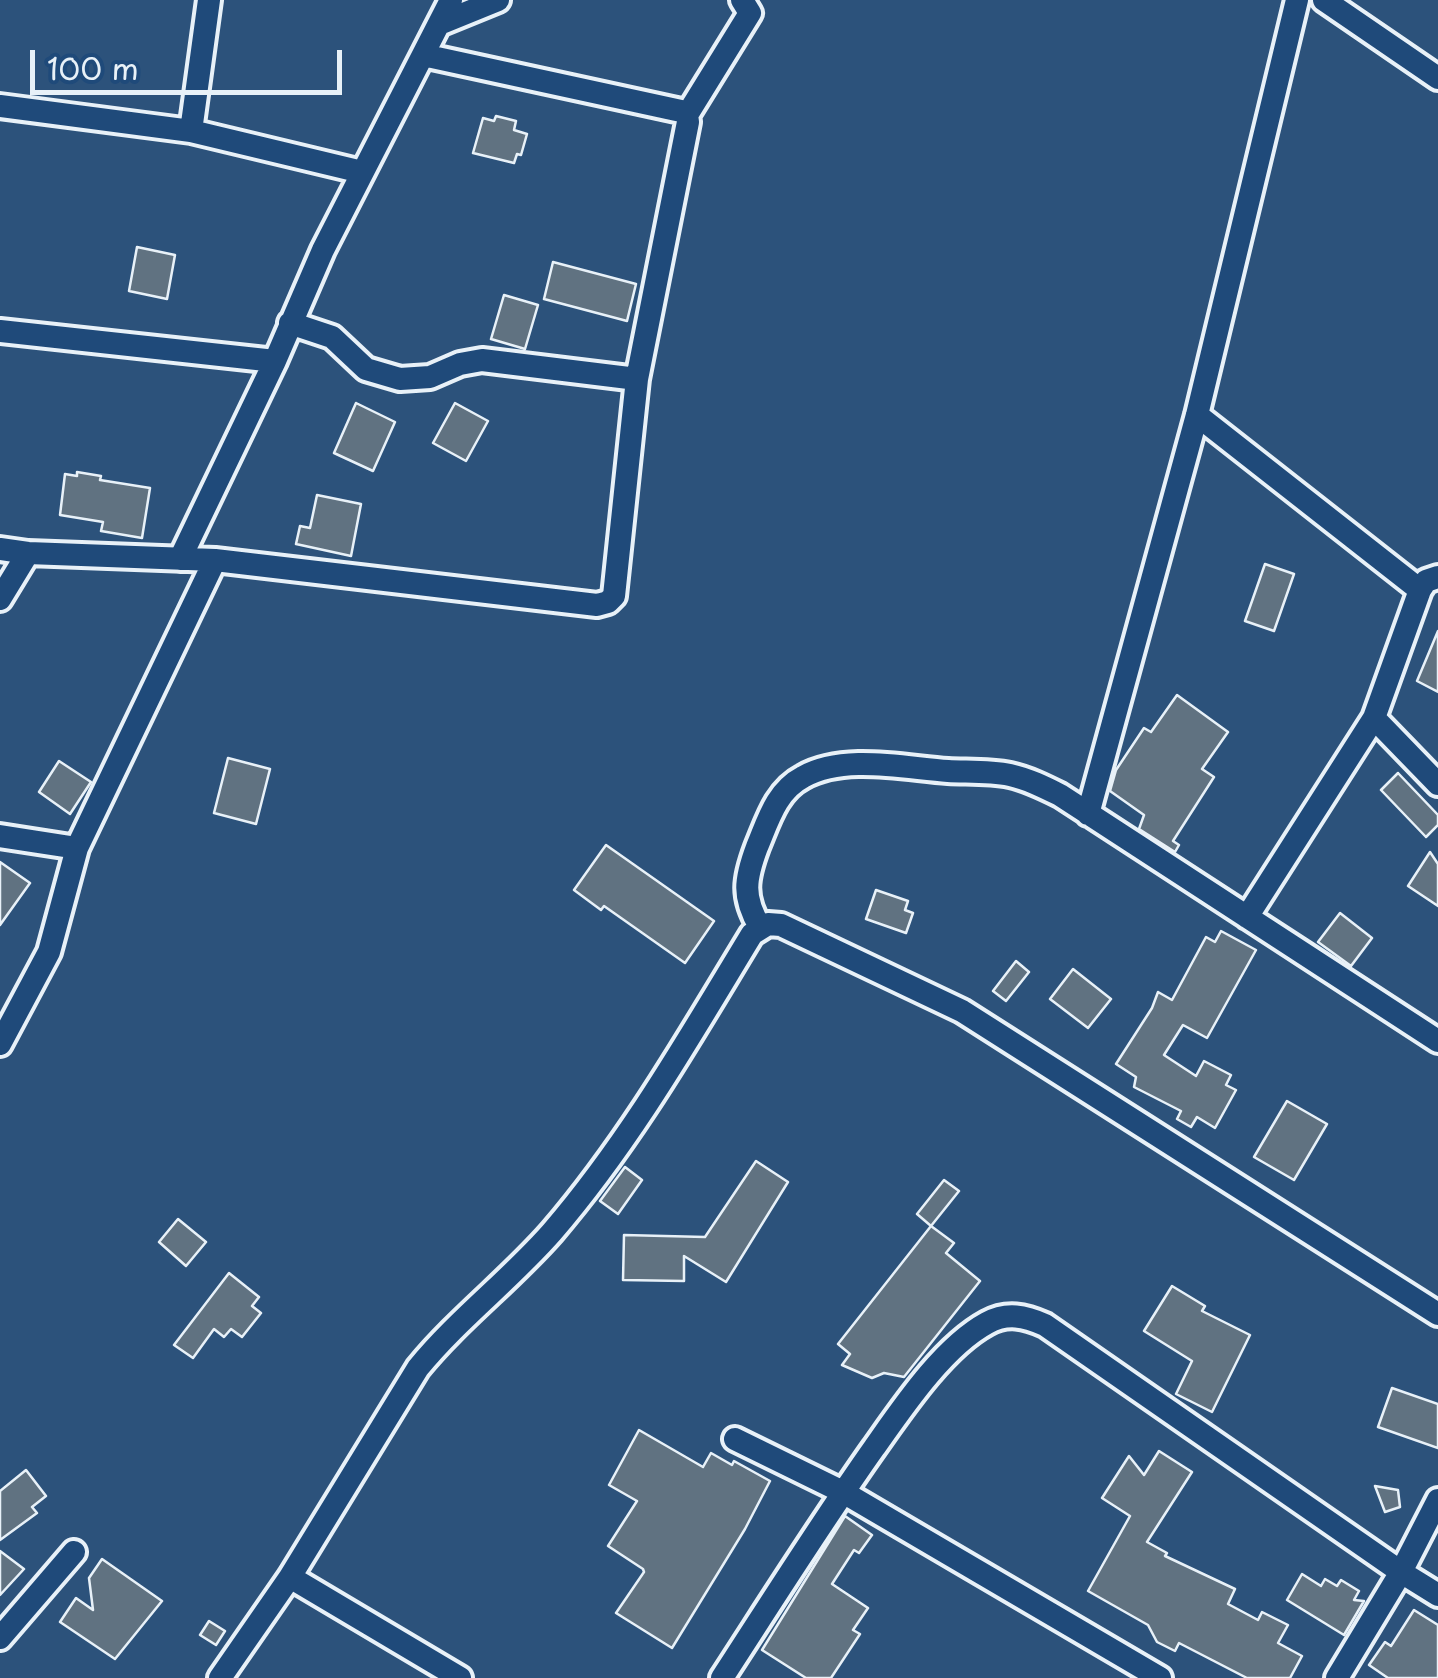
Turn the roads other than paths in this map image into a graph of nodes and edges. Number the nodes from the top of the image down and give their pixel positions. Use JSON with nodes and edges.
{"nodes":[{"id":1,"x":209,"y":0,"type":"edge"},
{"id":2,"x":451,"y":0,"type":"edge"},
{"id":3,"x":498,"y":0,"type":"edge"},
{"id":4,"x":742,"y":0,"type":"edge"},
{"id":5,"x":1297,"y":0,"type":"edge"},
{"id":6,"x":1324,"y":0,"type":"edge"},
{"id":7,"x":439,"y":24,"type":"junction"},
{"id":8,"x":423,"y":54,"type":"junction"},
{"id":9,"x":1438,"y":78,"type":"edge"},
{"id":10,"x":0,"y":106,"type":"edge"},
{"id":11,"x":686,"y":115,"type":"junction"},
{"id":12,"x":191,"y":131,"type":"junction"},
{"id":13,"x":362,"y":172,"type":"junction"},
{"id":14,"x":290,"y":323,"type":"junction"},
{"id":15,"x":0,"y":331,"type":"edge"},
{"id":16,"x":275,"y":361,"type":"junction"},
{"id":17,"x":637,"y":379,"type":"junction"},
{"id":18,"x":1197,"y":414,"type":"junction"},
{"id":19,"x":0,"y":549,"type":"edge"},
{"id":20,"x":28,"y":553,"type":"junction"},
{"id":21,"x":180,"y":559,"type":"junction"},
{"id":22,"x":214,"y":560,"type":"junction"},
{"id":23,"x":1429,"y":584,"type":"edge"},
{"id":24,"x":0,"y":599,"type":"edge"},
{"id":25,"x":1374,"y":718,"type":"junction"},
{"id":26,"x":1438,"y":784,"type":"edge"},
{"id":27,"x":1088,"y":814,"type":"junction"},
{"id":28,"x":0,"y":836,"type":"edge"},
{"id":29,"x":77,"y":848,"type":"junction"},
{"id":30,"x":1247,"y":917,"type":"junction"},
{"id":31,"x":760,"y":926,"type":"junction"},
{"id":32,"x":1438,"y":1042,"type":"edge"},
{"id":33,"x":0,"y":1044,"type":"edge"},
{"id":34,"x":1438,"y":1314,"type":"edge"},
{"id":35,"x":735,"y":1439,"type":"dead end"},
{"id":36,"x":844,"y":1492,"type":"junction"},
{"id":37,"x":1438,"y":1500,"type":"edge"},
{"id":38,"x":74,"y":1552,"type":"dead end"},
{"id":39,"x":1401,"y":1572,"type":"junction"},
{"id":40,"x":290,"y":1576,"type":"junction"},
{"id":41,"x":1438,"y":1594,"type":"edge"},
{"id":42,"x":0,"y":1638,"type":"edge"},
{"id":43,"x":220,"y":1678,"type":"edge"},
{"id":44,"x":460,"y":1678,"type":"edge"},
{"id":45,"x":722,"y":1678,"type":"edge"},
{"id":46,"x":1160,"y":1678,"type":"edge"},
{"id":47,"x":1337,"y":1678,"type":"edge"}],
"edges":[{"from":1,"to":12,"type":"street"},
{"from":2,"to":7,"type":"street"},
{"from":3,"to":7,"type":"street"},
{"from":4,"to":11,"type":"street"},
{"from":5,"to":18,"type":"street"},
{"from":6,"to":9,"type":"street"},
{"from":7,"to":8,"type":"street"},
{"from":8,"to":11,"type":"street"},
{"from":8,"to":13,"type":"street"},
{"from":10,"to":12,"type":"street"},
{"from":11,"to":17,"type":"street"},
{"from":12,"to":13,"type":"street"},
{"from":13,"to":14,"type":"street"},
{"from":14,"to":16,"type":"street"},
{"from":14,"to":17,"type":"street"},
{"from":15,"to":16,"type":"street"},
{"from":16,"to":21,"type":"street"},
{"from":17,"to":22,"type":"street"},
{"from":18,"to":23,"type":"street"},
{"from":18,"to":27,"type":"street"},
{"from":19,"to":20,"type":"street"},
{"from":20,"to":21,"type":"street"},
{"from":20,"to":24,"type":"street"},
{"from":21,"to":22,"type":"street"},
{"from":22,"to":29,"type":"street"},
{"from":23,"to":25,"type":"street"},
{"from":25,"to":26,"type":"street"},
{"from":25,"to":30,"type":"street"},
{"from":27,"to":30,"type":"street"},
{"from":27,"to":31,"type":"street"},
{"from":28,"to":29,"type":"street"},
{"from":29,"to":33,"type":"street"},
{"from":30,"to":32,"type":"street"},
{"from":31,"to":34,"type":"street"},
{"from":31,"to":40,"type":"street"},
{"from":35,"to":36,"type":"street"},
{"from":36,"to":39,"type":"street"},
{"from":36,"to":45,"type":"street"},
{"from":36,"to":46,"type":"street"},
{"from":37,"to":39,"type":"street"},
{"from":38,"to":42,"type":"street"},
{"from":39,"to":41,"type":"street"},
{"from":39,"to":47,"type":"street"},
{"from":40,"to":43,"type":"street"},
{"from":40,"to":44,"type":"street"}]}
